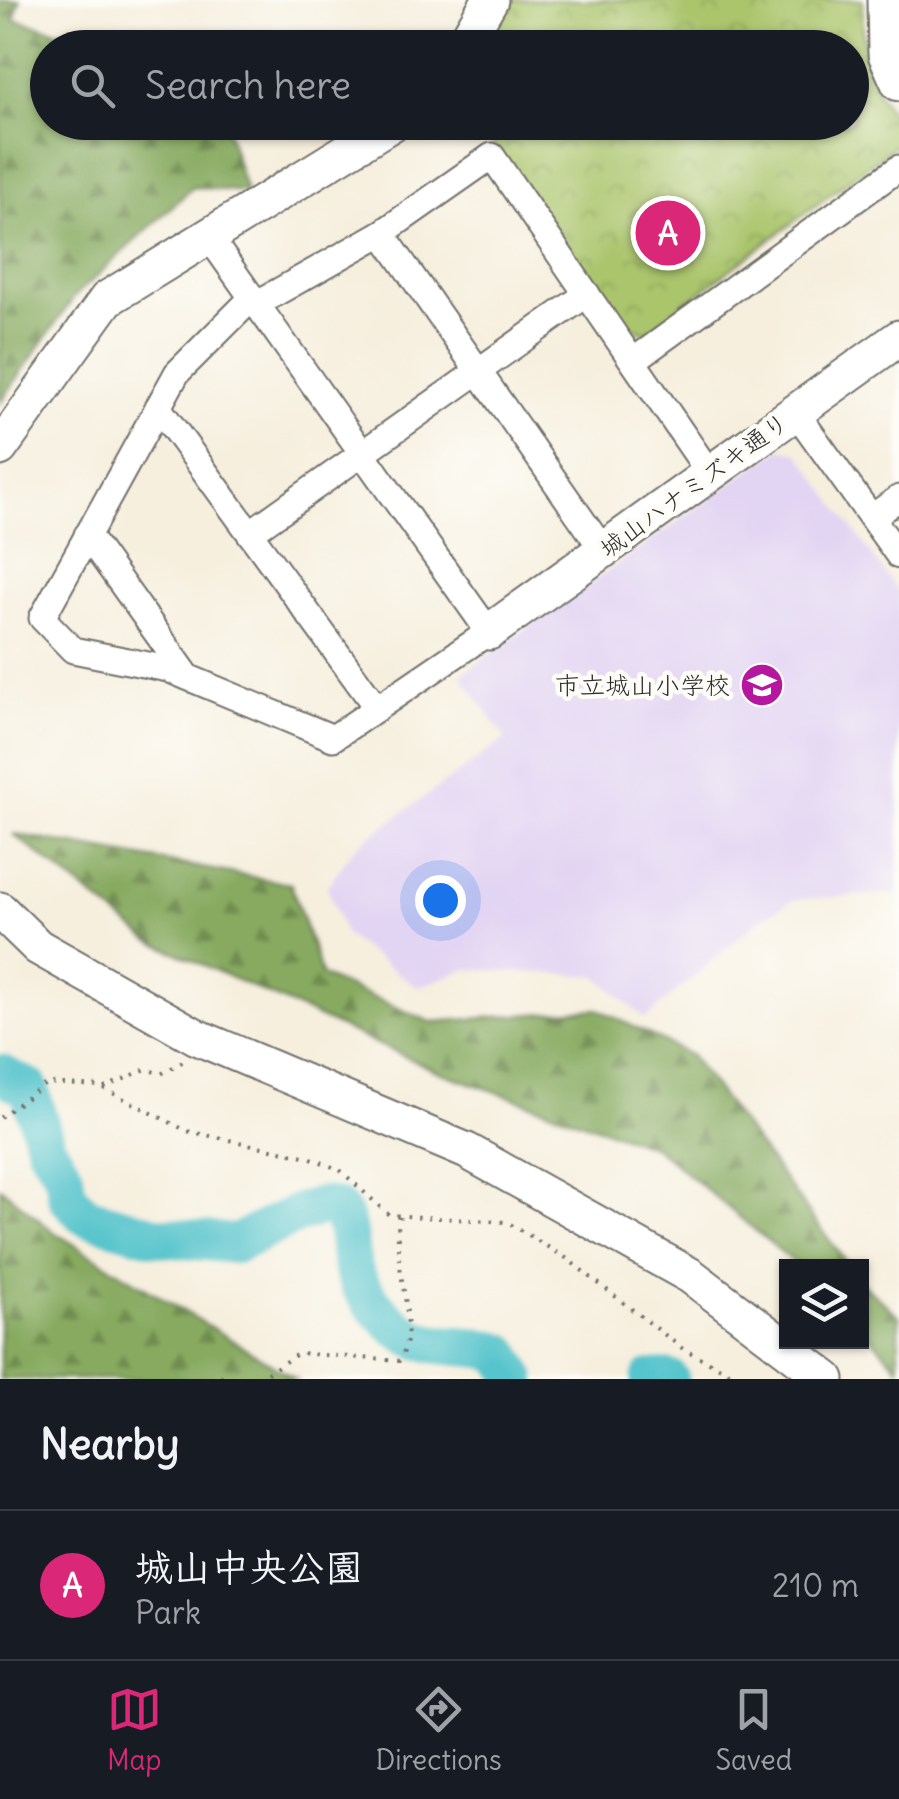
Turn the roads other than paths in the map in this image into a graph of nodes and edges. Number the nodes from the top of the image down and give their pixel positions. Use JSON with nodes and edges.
{"nodes":[{"id":1,"x":490,"y":0,"type":"edge"},
{"id":2,"x":885,"y":0,"type":"edge"},
{"id":3,"x":472,"y":30,"type":"edge"},
{"id":4,"x":899,"y":82,"type":"edge"},
{"id":5,"x":365,"y":140,"type":"edge"},
{"id":6,"x":899,"y":168,"type":"edge"},
{"id":7,"x":382,"y":233,"type":"junction"},
{"id":8,"x":209,"y":237,"type":"junction"},
{"id":9,"x":586,"y":294,"type":"junction"},
{"id":10,"x":255,"y":300,"type":"junction"},
{"id":11,"x":899,"y":338,"type":"edge"},
{"id":12,"x":633,"y":361,"type":"junction"},
{"id":13,"x":478,"y":371,"type":"junction"},
{"id":14,"x":158,"y":407,"type":"junction"},
{"id":15,"x":795,"y":412,"type":"junction"},
{"id":16,"x":0,"y":448,"type":"edge"},
{"id":17,"x":363,"y":453,"type":"junction"},
{"id":18,"x":710,"y":474,"type":"junction"},
{"id":19,"x":899,"y":498,"type":"edge"},
{"id":20,"x":872,"y":517,"type":"junction"},
{"id":21,"x":250,"y":533,"type":"junction"},
{"id":22,"x":86,"y":534,"type":"junction"},
{"id":23,"x":603,"y":550,"type":"junction"},
{"id":24,"x":899,"y":556,"type":"edge"},
{"id":25,"x":489,"y":632,"type":"junction"},
{"id":26,"x":188,"y":678,"type":"junction"},
{"id":27,"x":377,"y":708,"type":"junction"},
{"id":28,"x":0,"y":910,"type":"edge"},
{"id":29,"x":827,"y":1379,"type":"edge"}],
"edges":[{"from":1,"to":3,"type":"street"},
{"from":2,"to":4,"type":"street"},
{"from":5,"to":8,"type":"street"},
{"from":6,"to":12,"type":"street"},
{"from":7,"to":9,"type":"street"},
{"from":7,"to":10,"type":"street"},
{"from":7,"to":13,"type":"street"},
{"from":8,"to":10,"type":"street"},
{"from":8,"to":16,"type":"street"},
{"from":9,"to":12,"type":"street"},
{"from":9,"to":13,"type":"street"},
{"from":10,"to":14,"type":"street"},
{"from":10,"to":17,"type":"street"},
{"from":11,"to":15,"type":"street","name":"城山ハナミズキ通り"},
{"from":12,"to":18,"type":"street"},
{"from":13,"to":17,"type":"street"},
{"from":13,"to":23,"type":"street"},
{"from":14,"to":21,"type":"street"},
{"from":14,"to":22,"type":"street"},
{"from":15,"to":18,"type":"street","name":"城山ハナミズキ通り"},
{"from":15,"to":20,"type":"street"},
{"from":17,"to":21,"type":"street"},
{"from":17,"to":25,"type":"street"},
{"from":18,"to":23,"type":"street","name":"城山ハナミズキ通り"},
{"from":19,"to":20,"type":"street"},
{"from":20,"to":24,"type":"street"},
{"from":21,"to":27,"type":"street"},
{"from":22,"to":26,"type":"street"},
{"from":22,"to":26,"type":"street"},
{"from":23,"to":25,"type":"street","name":"城山ハナミズキ通り"},
{"from":25,"to":27,"type":"street"},
{"from":26,"to":27,"type":"street"},
{"from":28,"to":29,"type":"street"}]}
